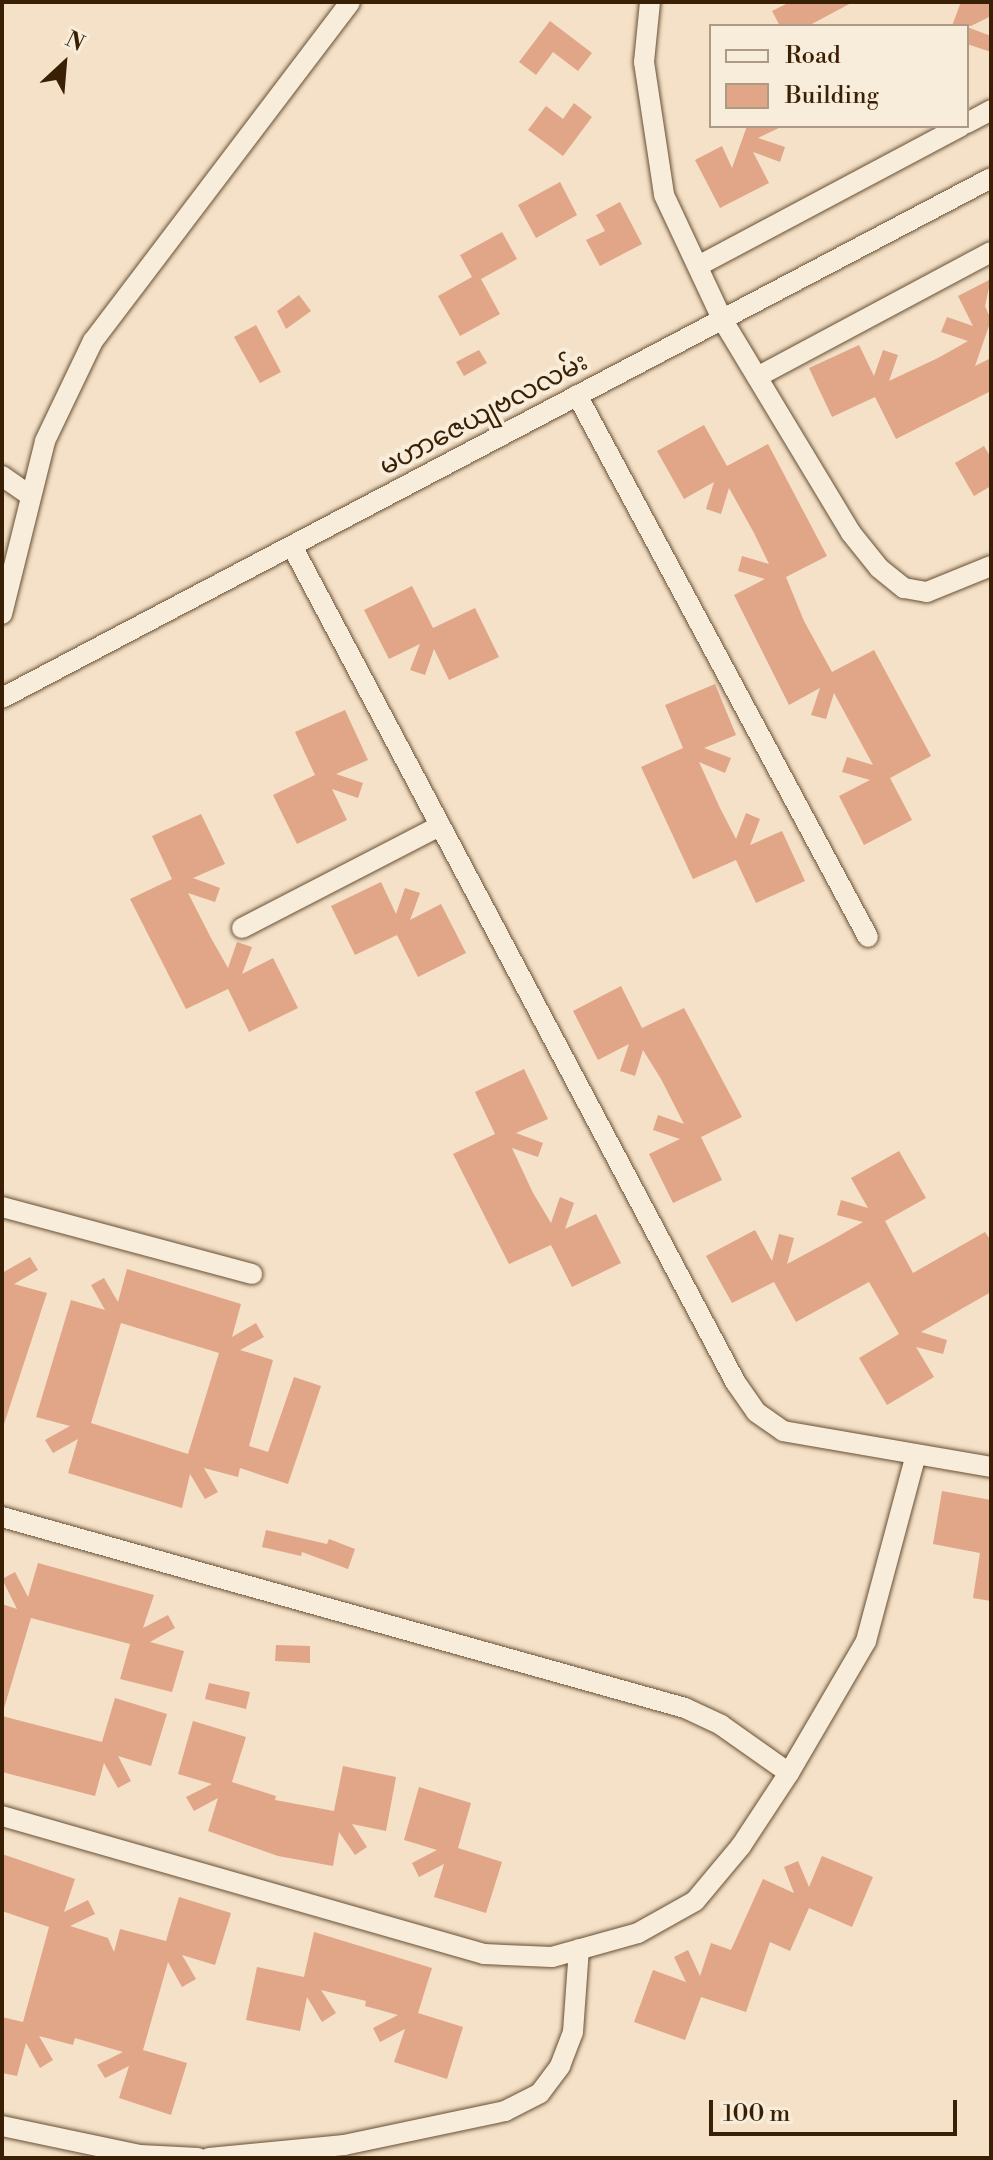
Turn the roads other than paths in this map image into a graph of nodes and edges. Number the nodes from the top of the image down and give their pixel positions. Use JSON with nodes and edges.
{"nodes":[{"id":1,"x":350,"y":2,"type":"edge"},
{"id":2,"x":650,"y":2,"type":"edge"},
{"id":3,"x":991,"y":110,"type":"edge"},
{"id":4,"x":969,"y":122,"type":"edge"},
{"id":5,"x":957,"y":128,"type":"edge"},
{"id":6,"x":991,"y":178,"type":"edge"},
{"id":7,"x":991,"y":252,"type":"edge"},
{"id":8,"x":698,"y":266,"type":"junction"},
{"id":9,"x":722,"y":319,"type":"junction"},
{"id":10,"x":757,"y":377,"type":"junction"},
{"id":11,"x":577,"y":395,"type":"junction"},
{"id":12,"x":2,"y":476,"type":"edge"},
{"id":13,"x":29,"y":495,"type":"junction"},
{"id":14,"x":292,"y":546,"type":"junction"},
{"id":15,"x":991,"y":566,"type":"edge"},
{"id":16,"x":2,"y":614,"type":"edge"},
{"id":17,"x":2,"y":698,"type":"edge"},
{"id":18,"x":440,"y":826,"type":"junction"},
{"id":19,"x":242,"y":928,"type":"dead end"},
{"id":20,"x":868,"y":937,"type":"dead end"},
{"id":21,"x":2,"y":1207,"type":"edge"},
{"id":22,"x":252,"y":1274,"type":"dead end"},
{"id":23,"x":916,"y":1455,"type":"junction"},
{"id":24,"x":991,"y":1467,"type":"edge"},
{"id":25,"x":2,"y":1517,"type":"edge"},
{"id":26,"x":789,"y":1773,"type":"junction"},
{"id":27,"x":2,"y":1816,"type":"edge"},
{"id":28,"x":579,"y":1949,"type":"junction"},
{"id":29,"x":2,"y":2126,"type":"edge"},
{"id":30,"x":198,"y":2158,"type":"edge"},
{"id":31,"x":209,"y":2158,"type":"edge"}],
"edges":[{"from":1,"to":13,"type":"street"},
{"from":2,"to":8,"type":"street"},
{"from":3,"to":4,"type":"street"},
{"from":5,"to":8,"type":"street"},
{"from":6,"to":9,"type":"street","name":"မဟာဇေယျဗလလမ်း"},
{"from":7,"to":10,"type":"street"},
{"from":8,"to":9,"type":"street"},
{"from":9,"to":10,"type":"street"},
{"from":9,"to":11,"type":"street","name":"မဟာဇေယျဗလလမ်း"},
{"from":10,"to":15,"type":"street"},
{"from":11,"to":14,"type":"street","name":"မဟာဇေယျဗလလမ်း"},
{"from":11,"to":20,"type":"street"},
{"from":12,"to":13,"type":"street"},
{"from":13,"to":16,"type":"street"},
{"from":14,"to":17,"type":"street","name":"မဟာဇေယျဗလလမ်း"},
{"from":14,"to":18,"type":"street"},
{"from":18,"to":19,"type":"street"},
{"from":18,"to":23,"type":"street"},
{"from":21,"to":22,"type":"street"},
{"from":23,"to":24,"type":"street"},
{"from":23,"to":26,"type":"street"},
{"from":25,"to":26,"type":"street"},
{"from":26,"to":28,"type":"street"},
{"from":27,"to":28,"type":"street"},
{"from":28,"to":31,"type":"street"},
{"from":29,"to":30,"type":"street"}]}
